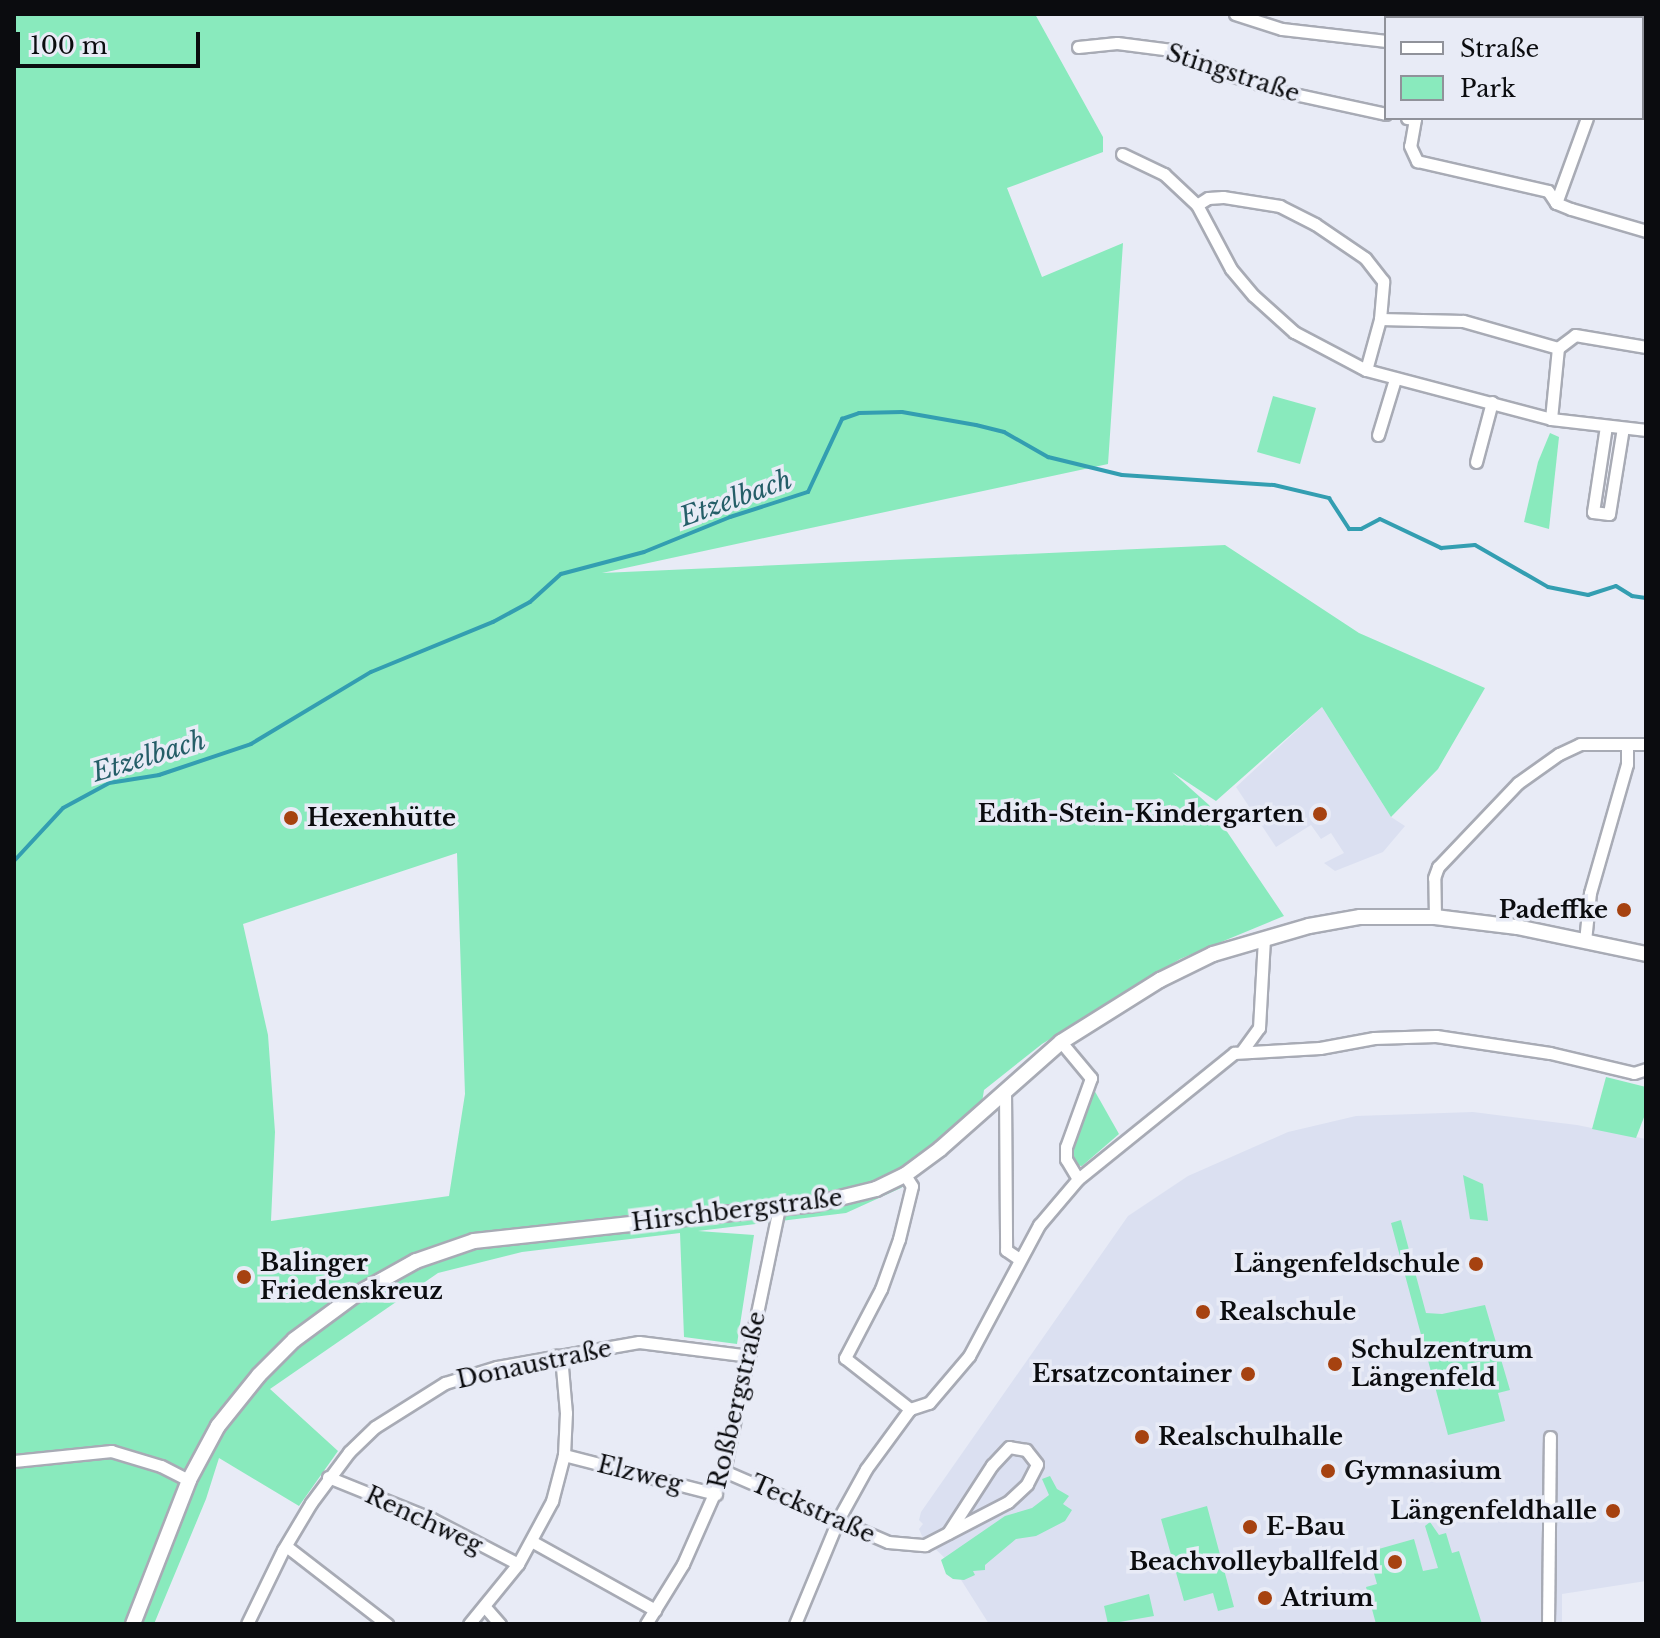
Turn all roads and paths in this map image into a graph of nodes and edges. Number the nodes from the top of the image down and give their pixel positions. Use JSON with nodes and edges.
{"nodes":[{"id":1,"x":1235,"y":14,"type":"edge"},
{"id":2,"x":1384,"y":41,"type":"edge"},
{"id":3,"x":1078,"y":47,"type":"dead end"},
{"id":4,"x":1384,"y":114,"type":"edge"},
{"id":5,"x":1413,"y":120,"type":"edge"},
{"id":6,"x":1586,"y":120,"type":"edge"},
{"id":7,"x":1122,"y":154,"type":"dead end"},
{"id":8,"x":1556,"y":203,"type":"junction"},
{"id":9,"x":1197,"y":205,"type":"junction"},
{"id":10,"x":1646,"y":231,"type":"edge"},
{"id":11,"x":1380,"y":319,"type":"junction"},
{"id":12,"x":1646,"y":347,"type":"edge"},
{"id":13,"x":1558,"y":348,"type":"junction"},
{"id":14,"x":1366,"y":370,"type":"junction"},
{"id":15,"x":1395,"y":379,"type":"junction"},
{"id":16,"x":1492,"y":402,"type":"junction"},
{"id":17,"x":1551,"y":419,"type":"junction"},
{"id":18,"x":1606,"y":426,"type":"junction"},
{"id":19,"x":1623,"y":428,"type":"junction"},
{"id":20,"x":1646,"y":430,"type":"edge"},
{"id":21,"x":1378,"y":435,"type":"dead end"},
{"id":22,"x":1476,"y":462,"type":"dead end"},
{"id":23,"x":1646,"y":744,"type":"edge"},
{"id":24,"x":1627,"y":745,"type":"junction"},
{"id":25,"x":1435,"y":917,"type":"junction"},
{"id":26,"x":1264,"y":938,"type":"junction"},
{"id":27,"x":1585,"y":941,"type":"junction"},
{"id":28,"x":1646,"y":954,"type":"edge"},
{"id":29,"x":1061,"y":1042,"type":"junction"},
{"id":30,"x":1242,"y":1051,"type":"junction"},
{"id":31,"x":1646,"y":1069,"type":"edge"},
{"id":32,"x":1005,"y":1090,"type":"junction"},
{"id":33,"x":905,"y":1175,"type":"junction"},
{"id":34,"x":1078,"y":1179,"type":"junction"},
{"id":35,"x":779,"y":1208,"type":"junction"},
{"id":36,"x":1018,"y":1258,"type":"junction"},
{"id":37,"x":556,"y":1355,"type":"junction"},
{"id":38,"x":750,"y":1356,"type":"junction"},
{"id":39,"x":910,"y":1409,"type":"junction"},
{"id":40,"x":1550,"y":1437,"type":"dead end"},
{"id":41,"x":564,"y":1455,"type":"junction"},
{"id":42,"x":14,"y":1461,"type":"edge"},
{"id":43,"x":724,"y":1471,"type":"junction"},
{"id":44,"x":328,"y":1477,"type":"junction"},
{"id":45,"x":189,"y":1480,"type":"junction"},
{"id":46,"x":716,"y":1494,"type":"junction"},
{"id":47,"x":839,"y":1518,"type":"junction"},
{"id":48,"x":948,"y":1533,"type":"junction"},
{"id":49,"x":533,"y":1542,"type":"junction"},
{"id":50,"x":286,"y":1546,"type":"junction"},
{"id":51,"x":518,"y":1564,"type":"junction"},
{"id":52,"x":485,"y":1607,"type":"junction"},
{"id":53,"x":655,"y":1610,"type":"junction"},
{"id":54,"x":133,"y":1624,"type":"edge"},
{"id":55,"x":247,"y":1624,"type":"edge"},
{"id":56,"x":387,"y":1624,"type":"edge"},
{"id":57,"x":469,"y":1624,"type":"edge"},
{"id":58,"x":500,"y":1624,"type":"edge"},
{"id":59,"x":646,"y":1624,"type":"edge"},
{"id":60,"x":795,"y":1624,"type":"edge"},
{"id":61,"x":1548,"y":1624,"type":"edge"}],
"edges":[{"from":1,"to":2,"type":"street"},
{"from":3,"to":4,"type":"street","name":"Stingstraße"},
{"from":5,"to":8,"type":"street"},
{"from":6,"to":8,"type":"street"},
{"from":7,"to":9,"type":"street"},
{"from":8,"to":10,"type":"street"},
{"from":9,"to":11,"type":"street"},
{"from":9,"to":14,"type":"street"},
{"from":11,"to":13,"type":"street"},
{"from":11,"to":14,"type":"street"},
{"from":12,"to":13,"type":"street"},
{"from":13,"to":17,"type":"street"},
{"from":14,"to":15,"type":"street"},
{"from":15,"to":16,"type":"street"},
{"from":15,"to":21,"type":"street"},
{"from":16,"to":17,"type":"street"},
{"from":16,"to":22,"type":"street"},
{"from":17,"to":18,"type":"street"},
{"from":18,"to":19,"type":"street"},
{"from":18,"to":19,"type":"street"},
{"from":19,"to":20,"type":"street"},
{"from":23,"to":24,"type":"street"},
{"from":24,"to":25,"type":"street"},
{"from":24,"to":27,"type":"street"},
{"from":25,"to":26,"type":"street","name":"Hirschbergstraße"},
{"from":25,"to":27,"type":"street","name":"Hirschbergstraße"},
{"from":26,"to":29,"type":"street","name":"Hirschbergstraße"},
{"from":26,"to":30,"type":"street"},
{"from":27,"to":28,"type":"street","name":"Hirschbergstraße"},
{"from":29,"to":32,"type":"street","name":"Hirschbergstraße"},
{"from":29,"to":34,"type":"street"},
{"from":30,"to":31,"type":"street"},
{"from":30,"to":34,"type":"street"},
{"from":32,"to":33,"type":"street","name":"Hirschbergstraße"},
{"from":32,"to":36,"type":"street"},
{"from":33,"to":35,"type":"street","name":"Hirschbergstraße"},
{"from":33,"to":39,"type":"street"},
{"from":34,"to":36,"type":"street"},
{"from":35,"to":38,"type":"street","name":"Roßbergstraße"},
{"from":35,"to":45,"type":"street","name":"Hirschbergstraße"},
{"from":36,"to":39,"type":"street"},
{"from":37,"to":38,"type":"street","name":"Donaustraße"},
{"from":37,"to":41,"type":"street"},
{"from":37,"to":44,"type":"street","name":"Donaustraße"},
{"from":38,"to":43,"type":"street","name":"Roßbergstraße"},
{"from":39,"to":47,"type":"street"},
{"from":40,"to":61,"type":"street"},
{"from":41,"to":46,"type":"street","name":"Elzweg"},
{"from":41,"to":49,"type":"street"},
{"from":42,"to":45,"type":"street"},
{"from":43,"to":46,"type":"street","name":"Roßbergstraße"},
{"from":43,"to":47,"type":"street","name":"Teckstraße"},
{"from":44,"to":50,"type":"street","name":"Donaustraße"},
{"from":44,"to":51,"type":"street","name":"Renchweg"},
{"from":45,"to":54,"type":"street","name":"Hirschbergstraße"},
{"from":46,"to":53,"type":"street","name":"Roßbergstraße"},
{"from":47,"to":48,"type":"street","name":"Teckstraße"},
{"from":47,"to":60,"type":"street"},
{"from":48,"to":48,"type":"street","name":"Teckstraße"},
{"from":49,"to":51,"type":"street"},
{"from":49,"to":53,"type":"street"},
{"from":50,"to":55,"type":"street","name":"Donaustraße"},
{"from":50,"to":56,"type":"street"},
{"from":51,"to":52,"type":"street"},
{"from":52,"to":57,"type":"street"},
{"from":52,"to":58,"type":"street"},
{"from":53,"to":59,"type":"street","name":"Roßbergstraße"}]}
